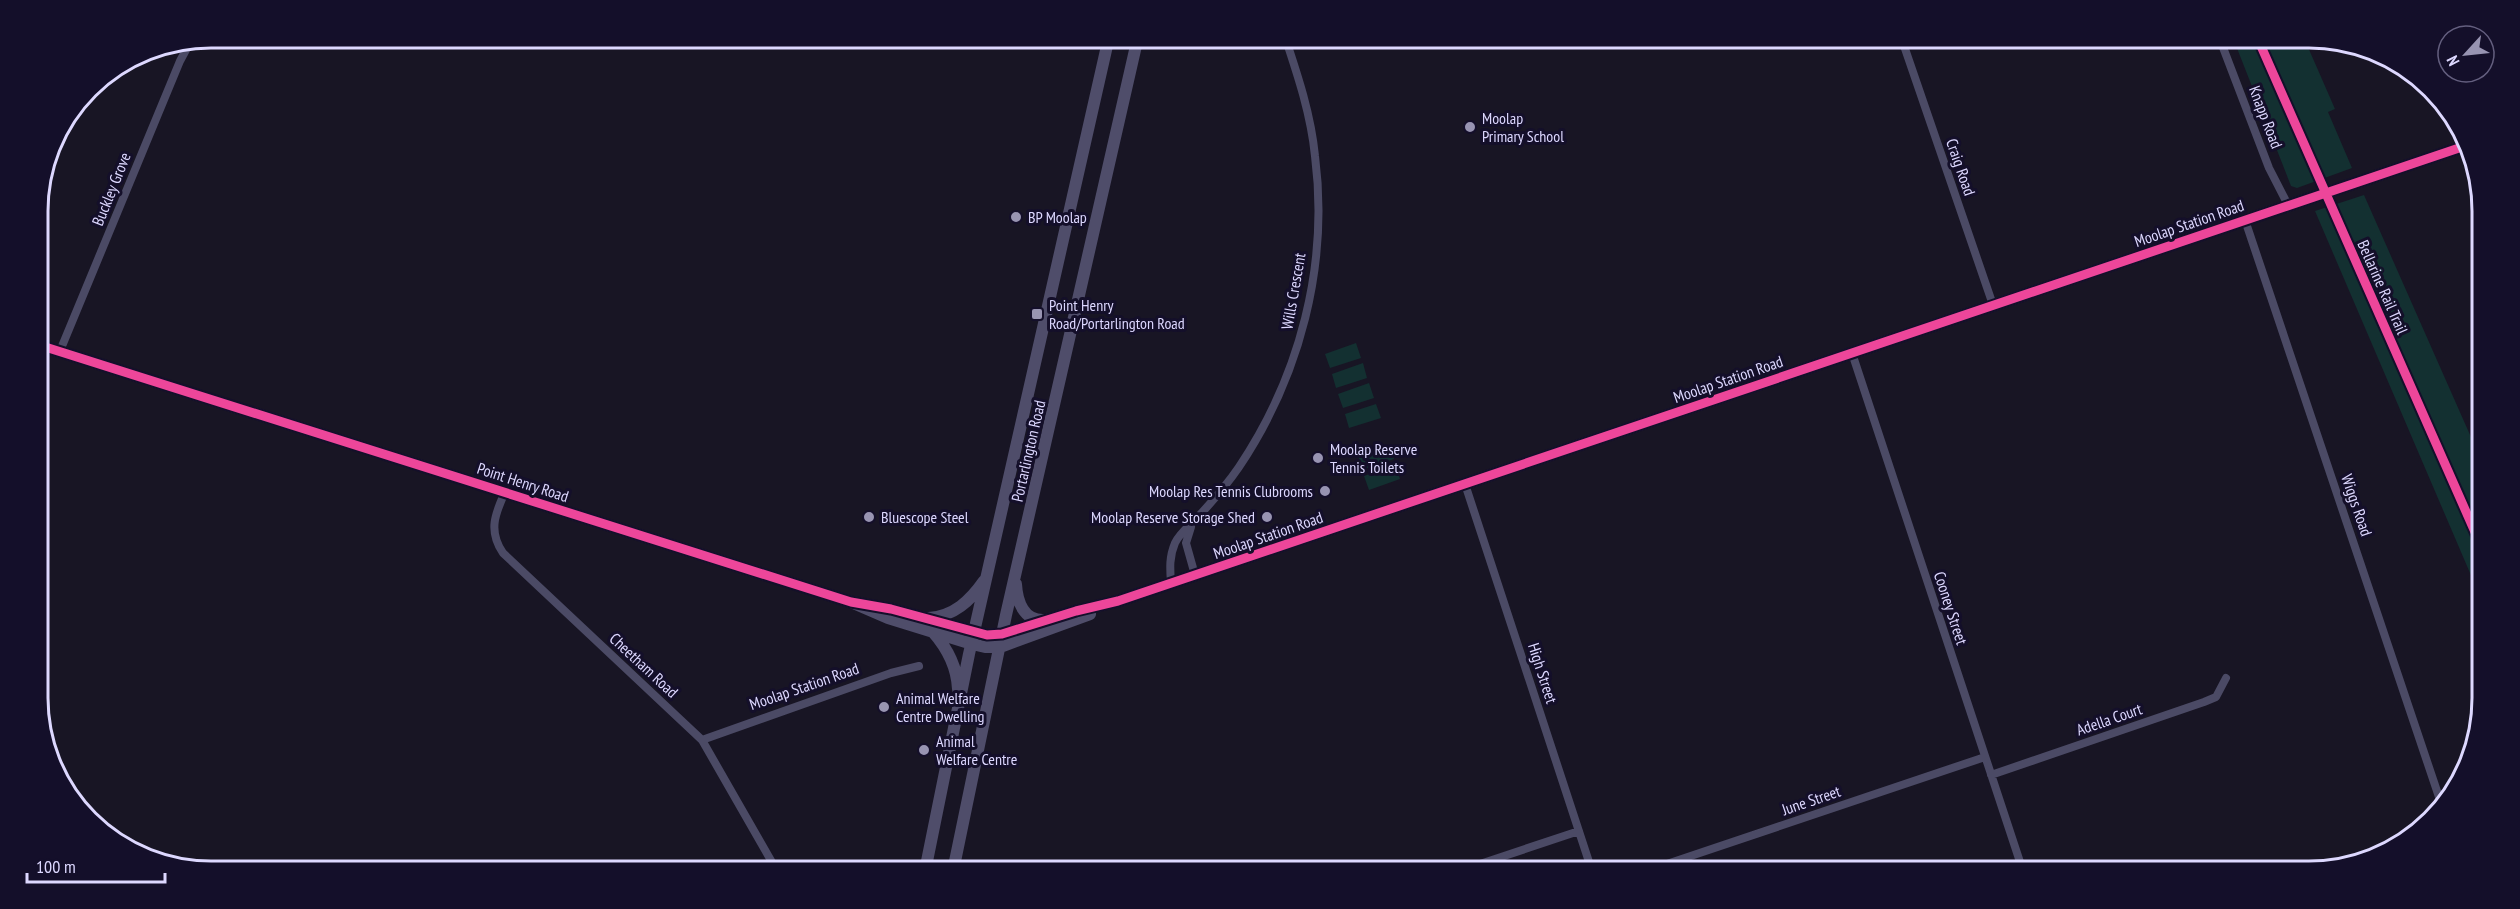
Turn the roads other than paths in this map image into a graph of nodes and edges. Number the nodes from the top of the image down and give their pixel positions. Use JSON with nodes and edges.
{"nodes":[{"id":1,"x":1107,"y":48,"type":"edge"},
{"id":2,"x":1136,"y":48,"type":"edge"},
{"id":3,"x":1288,"y":48,"type":"edge"},
{"id":4,"x":1904,"y":48,"type":"edge"},
{"id":5,"x":2223,"y":48,"type":"edge"},
{"id":6,"x":186,"y":50,"type":"edge"},
{"id":7,"x":2459,"y":148,"type":"edge"},
{"id":8,"x":2288,"y":206,"type":"junction"},
{"id":9,"x":2245,"y":220,"type":"junction"},
{"id":10,"x":1993,"y":305,"type":"junction"},
{"id":11,"x":48,"y":348,"type":"edge"},
{"id":12,"x":60,"y":351,"type":"junction"},
{"id":13,"x":1852,"y":353,"type":"junction"},
{"id":14,"x":1465,"y":484,"type":"junction"},
{"id":15,"x":505,"y":492,"type":"junction"},
{"id":16,"x":1192,"y":523,"type":"junction"},
{"id":17,"x":1195,"y":576,"type":"junction"},
{"id":18,"x":987,"y":577,"type":"junction"},
{"id":19,"x":1015,"y":580,"type":"junction"},
{"id":20,"x":1171,"y":583,"type":"junction"},
{"id":21,"x":1118,"y":601,"type":"junction"},
{"id":22,"x":851,"y":602,"type":"junction"},
{"id":23,"x":924,"y":618,"type":"junction"},
{"id":24,"x":1048,"y":620,"type":"junction"},
{"id":25,"x":933,"y":632,"type":"junction"},
{"id":26,"x":1002,"y":634,"type":"junction"},
{"id":27,"x":973,"y":638,"type":"junction"},
{"id":28,"x":1000,"y":647,"type":"junction"},
{"id":29,"x":919,"y":666,"type":"dead end"},
{"id":30,"x":2226,"y":678,"type":"dead end"},
{"id":31,"x":958,"y":705,"type":"junction"},
{"id":32,"x":702,"y":740,"type":"junction"},
{"id":33,"x":1985,"y":757,"type":"junction"},
{"id":34,"x":1991,"y":775,"type":"junction"},
{"id":35,"x":2439,"y":796,"type":"edge"},
{"id":36,"x":1579,"y":831,"type":"junction"},
{"id":37,"x":771,"y":861,"type":"edge"},
{"id":38,"x":927,"y":861,"type":"edge"},
{"id":39,"x":955,"y":861,"type":"edge"},
{"id":40,"x":1489,"y":861,"type":"edge"},
{"id":41,"x":1589,"y":861,"type":"edge"},
{"id":42,"x":1676,"y":861,"type":"edge"},
{"id":43,"x":2020,"y":861,"type":"edge"}],
"edges":[{"from":1,"to":18,"type":"street","name":"Portarlington Road"},
{"from":2,"to":19,"type":"street","name":"Portarlington Road"},
{"from":3,"to":16,"type":"street","name":"Wills Crescent"},
{"from":4,"to":10,"type":"street","name":"Craig Road"},
{"from":5,"to":8,"type":"street","name":"Knapp Road"},
{"from":6,"to":12,"type":"street","name":"Buckley Grove"},
{"from":7,"to":8,"type":"street","name":"Moolap Station Road"},
{"from":8,"to":9,"type":"street","name":"Moolap Station Road"},
{"from":9,"to":10,"type":"street","name":"Moolap Station Road"},
{"from":9,"to":35,"type":"street","name":"Wiggs Road"},
{"from":10,"to":13,"type":"street","name":"Moolap Station Road"},
{"from":11,"to":12,"type":"street","name":"Point Henry Road"},
{"from":12,"to":15,"type":"street","name":"Point Henry Road"},
{"from":13,"to":14,"type":"street","name":"Moolap Station Road"},
{"from":13,"to":33,"type":"street","name":"Cooney Street"},
{"from":14,"to":17,"type":"street","name":"Moolap Station Road"},
{"from":14,"to":36,"type":"street","name":"High Street"},
{"from":15,"to":22,"type":"street","name":"Point Henry Road"},
{"from":15,"to":32,"type":"street","name":"Cheetham Road"},
{"from":16,"to":17,"type":"street"},
{"from":16,"to":20,"type":"street","name":"Wills Crescent"},
{"from":17,"to":20,"type":"street","name":"Moolap Station Road"},
{"from":18,"to":23,"type":"street"},
{"from":18,"to":27,"type":"street","name":"Portarlington Road"},
{"from":19,"to":24,"type":"street"},
{"from":19,"to":26,"type":"street","name":"Portarlington Road"},
{"from":20,"to":21,"type":"street","name":"Moolap Station Road"},
{"from":21,"to":24,"type":"street","name":"Moolap Station Road"},
{"from":21,"to":28,"type":"street","name":"Moolap Station Road"},
{"from":22,"to":23,"type":"street","name":"Point Henry Road"},
{"from":22,"to":25,"type":"street","name":"Point Henry Road"},
{"from":23,"to":27,"type":"street","name":"Point Henry Road"},
{"from":24,"to":26,"type":"street","name":"Moolap Station Road"},
{"from":25,"to":27,"type":"street","name":"Point Henry Road"},
{"from":25,"to":31,"type":"street"},
{"from":26,"to":27,"type":"street","name":"Point Henry Road"},
{"from":26,"to":28,"type":"street","name":"Portarlington Road"},
{"from":27,"to":28,"type":"street","name":"Point Henry Road"},
{"from":27,"to":31,"type":"street","name":"Portarlington Road"},
{"from":28,"to":39,"type":"street","name":"Portarlington Road"},
{"from":29,"to":32,"type":"street","name":"Moolap Station Road"},
{"from":30,"to":34,"type":"street","name":"Adella Court"},
{"from":31,"to":38,"type":"street","name":"Portarlington Road"},
{"from":32,"to":37,"type":"street","name":"Cheetham Road"},
{"from":33,"to":34,"type":"street","name":"Cooney Street"},
{"from":33,"to":42,"type":"street","name":"June Street"},
{"from":34,"to":43,"type":"street","name":"Cooney Street"},
{"from":36,"to":40,"type":"street"},
{"from":36,"to":41,"type":"street","name":"High Street"}]}
